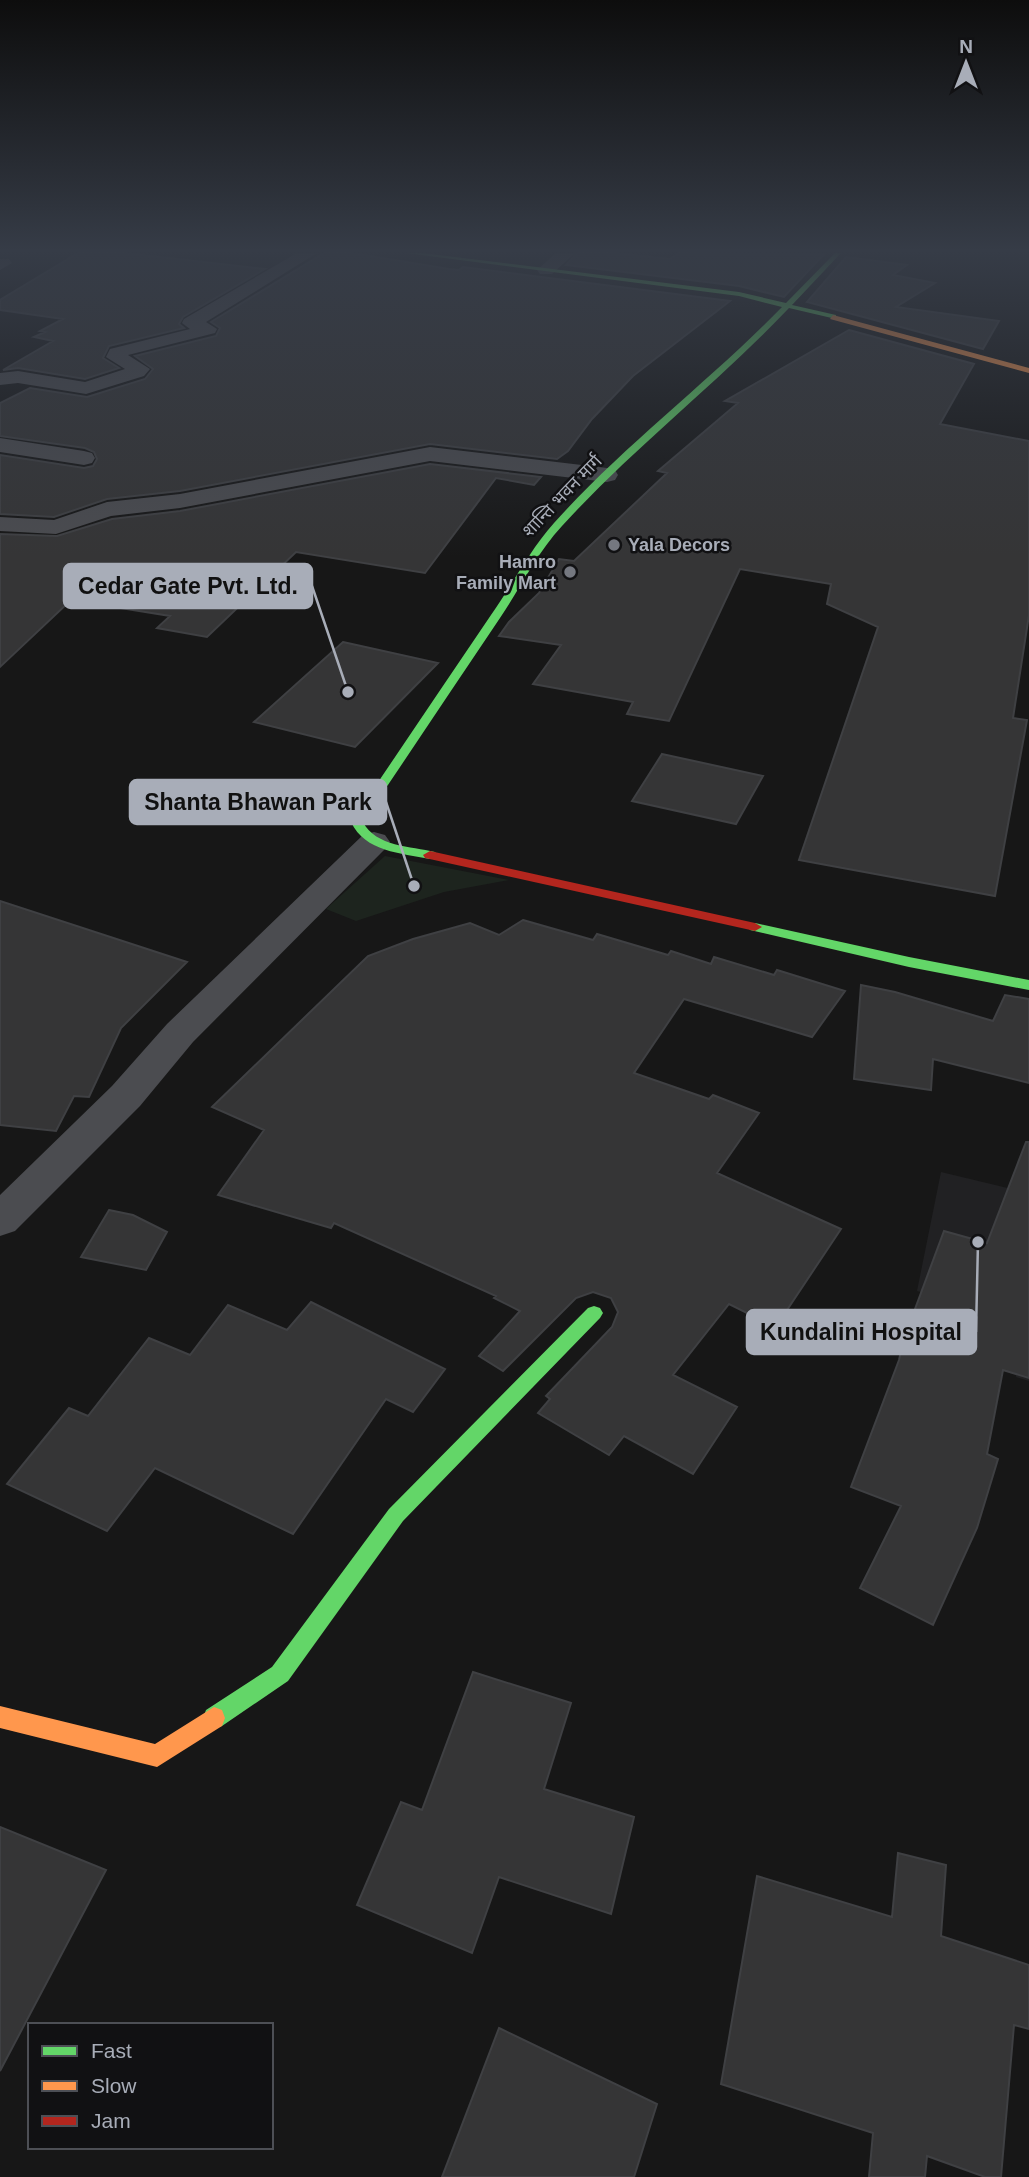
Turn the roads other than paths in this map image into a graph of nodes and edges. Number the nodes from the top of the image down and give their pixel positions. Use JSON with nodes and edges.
{"nodes":[{"id":1,"x":117,"y":355,"type":"edge"},
{"id":2,"x":737,"y":355,"type":"edge"},
{"id":3,"x":973,"y":355,"type":"edge"},
{"id":4,"x":1029,"y":371,"type":"edge"},
{"id":5,"x":0,"y":379,"type":"edge"},
{"id":6,"x":0,"y":445,"type":"edge"},
{"id":7,"x":84,"y":458,"type":"dead end"},
{"id":8,"x":607,"y":475,"type":"junction"},
{"id":9,"x":0,"y":524,"type":"edge"},
{"id":10,"x":374,"y":842,"type":"junction"},
{"id":11,"x":1029,"y":985,"type":"edge"},
{"id":12,"x":0,"y":1220,"type":"edge"},
{"id":13,"x":594,"y":1313,"type":"dead end"},
{"id":14,"x":0,"y":1717,"type":"edge"}],
"edges":[{"from":1,"to":5,"type":"street"},
{"from":2,"to":8,"type":"main road","name":"शान्ति भवन मार्ग"},
{"from":3,"to":4,"type":"main road"},
{"from":6,"to":7,"type":"street"},
{"from":8,"to":9,"type":"street"},
{"from":8,"to":10,"type":"main road","name":"शान्ति भवन मार्ग"},
{"from":10,"to":11,"type":"main road"},
{"from":10,"to":12,"type":"street"},
{"from":13,"to":14,"type":"main road"}]}
